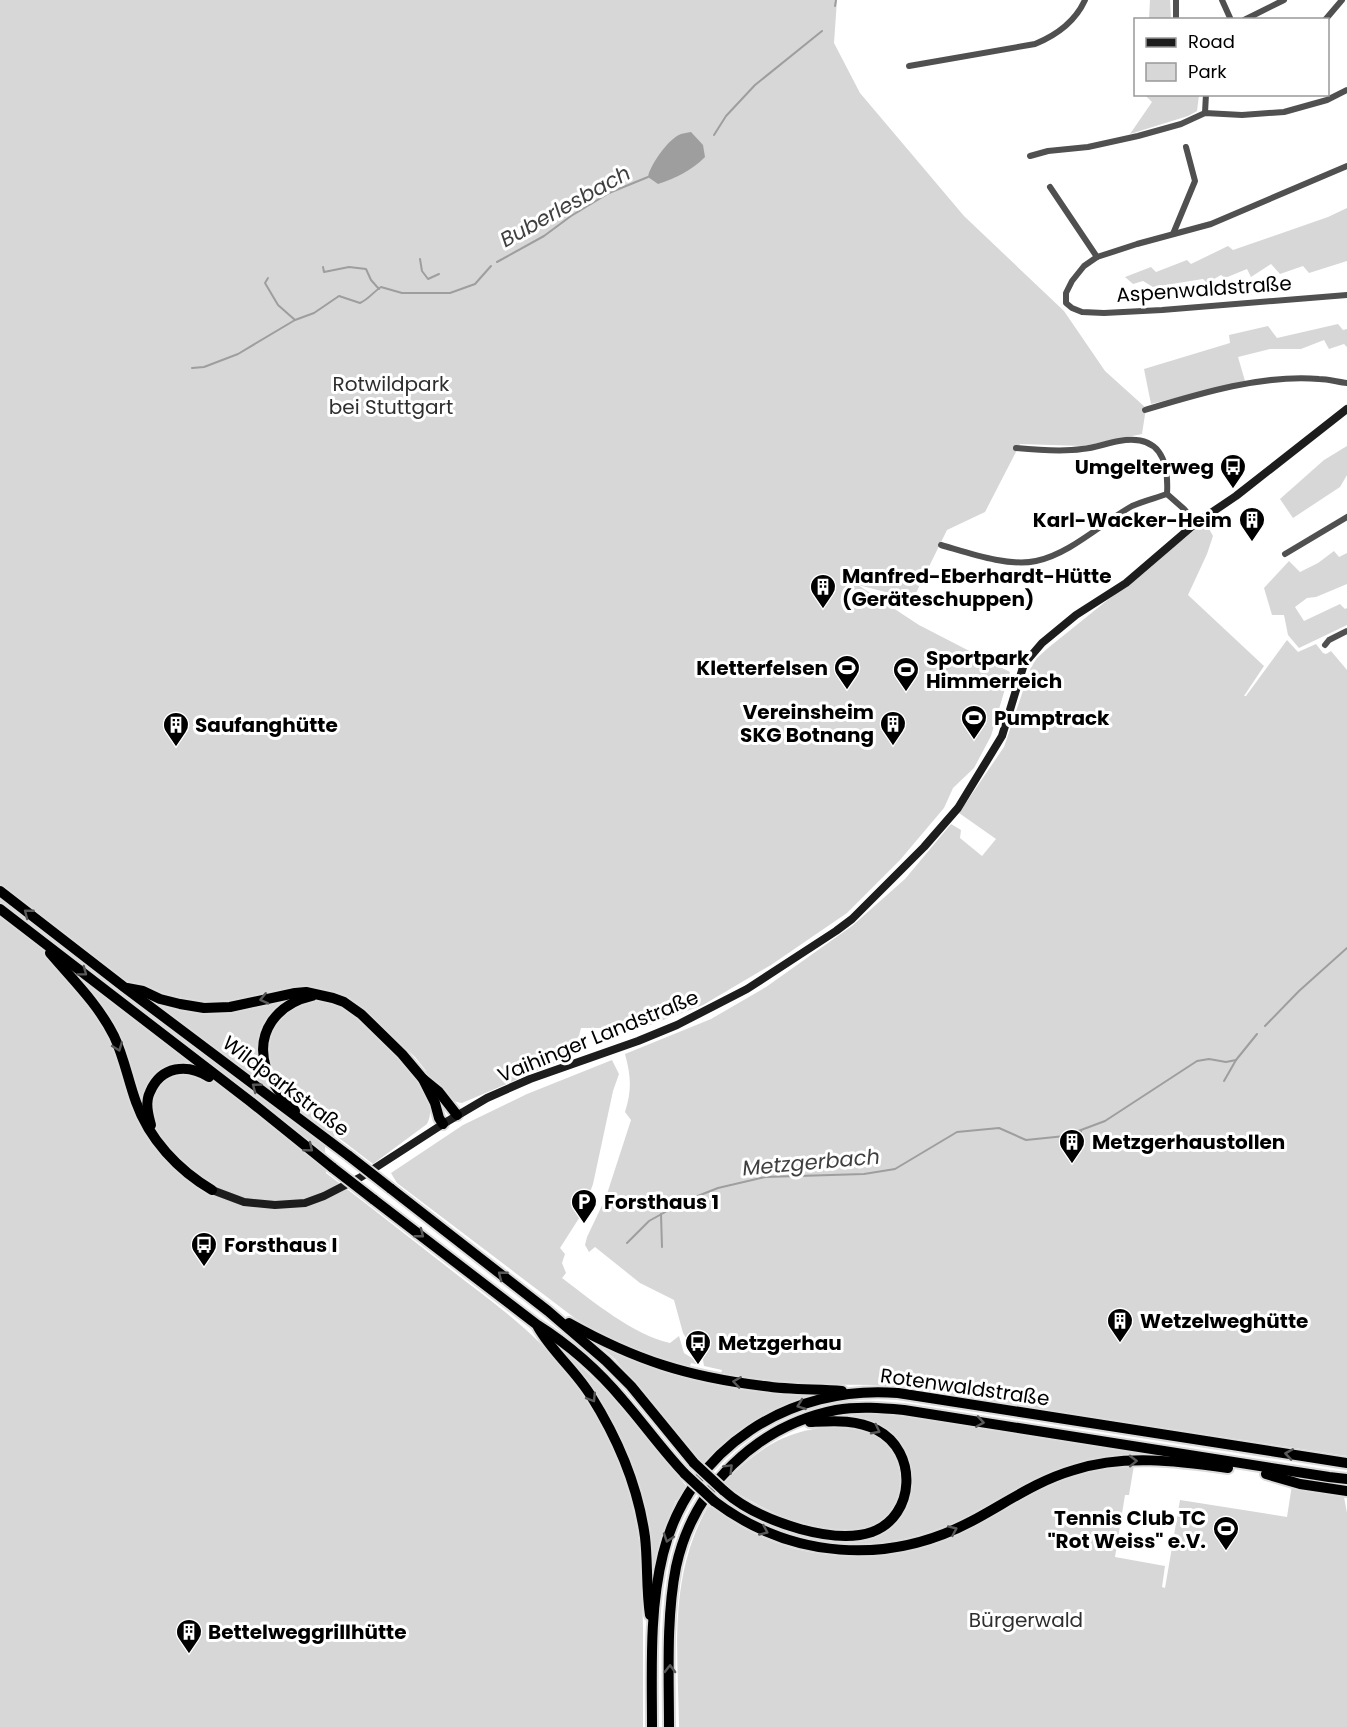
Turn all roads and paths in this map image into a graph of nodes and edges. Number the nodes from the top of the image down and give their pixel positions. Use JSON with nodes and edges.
{"nodes":[{"id":1,"x":1085,"y":0,"type":"edge"},
{"id":2,"x":1176,"y":0,"type":"edge"},
{"id":3,"x":1222,"y":0,"type":"edge"},
{"id":4,"x":1284,"y":0,"type":"edge"},
{"id":5,"x":1342,"y":0,"type":"edge"},
{"id":6,"x":1176,"y":18,"type":"edge"},
{"id":7,"x":1230,"y":18,"type":"edge"},
{"id":8,"x":1248,"y":18,"type":"edge"},
{"id":9,"x":1327,"y":18,"type":"edge"},
{"id":10,"x":909,"y":66,"type":"dead end"},
{"id":11,"x":1347,"y":90,"type":"edge"},
{"id":12,"x":1206,"y":96,"type":"edge"},
{"id":13,"x":1205,"y":113,"type":"junction"},
{"id":14,"x":1186,"y":147,"type":"dead end"},
{"id":15,"x":1030,"y":156,"type":"dead end"},
{"id":16,"x":1347,"y":166,"type":"edge"},
{"id":17,"x":1050,"y":187,"type":"dead end"},
{"id":18,"x":1173,"y":234,"type":"junction"},
{"id":19,"x":1097,"y":257,"type":"junction"},
{"id":20,"x":1347,"y":295,"type":"edge"},
{"id":21,"x":1347,"y":383,"type":"edge"},
{"id":22,"x":1347,"y":409,"type":"edge"},
{"id":23,"x":1145,"y":410,"type":"dead end"},
{"id":24,"x":1016,"y":448,"type":"dead end"},
{"id":25,"x":1167,"y":494,"type":"junction"},
{"id":26,"x":1347,"y":518,"type":"edge"},
{"id":27,"x":1196,"y":523,"type":"junction"},
{"id":28,"x":941,"y":545,"type":"dead end"},
{"id":29,"x":1285,"y":554,"type":"dead end"},
{"id":30,"x":1347,"y":631,"type":"edge"},
{"id":31,"x":1325,"y":645,"type":"dead end"},
{"id":32,"x":0,"y":891,"type":"edge"},
{"id":33,"x":0,"y":909,"type":"edge"},
{"id":34,"x":36,"y":937,"type":"junction"},
{"id":35,"x":124,"y":987,"type":"junction"},
{"id":36,"x":321,"y":994,"type":"junction"},
{"id":37,"x":423,"y":1079,"type":"junction"},
{"id":38,"x":251,"y":1102,"type":"junction"},
{"id":39,"x":457,"y":1116,"type":"junction"},
{"id":40,"x":304,"y":1121,"type":"junction"},
{"id":41,"x":443,"y":1124,"type":"junction"},
{"id":42,"x":153,"y":1134,"type":"junction"},
{"id":43,"x":212,"y":1190,"type":"joint"},
{"id":44,"x":548,"y":1311,"type":"junction"},
{"id":45,"x":536,"y":1324,"type":"junction"},
{"id":46,"x":858,"y":1392,"type":"junction"},
{"id":47,"x":798,"y":1423,"type":"junction"},
{"id":48,"x":1347,"y":1463,"type":"edge"},
{"id":49,"x":1294,"y":1471,"type":"junction"},
{"id":50,"x":1266,"y":1474,"type":"junction"},
{"id":51,"x":1347,"y":1479,"type":"edge"},
{"id":52,"x":1347,"y":1491,"type":"edge"},
{"id":53,"x":653,"y":1638,"type":"junction"},
{"id":54,"x":652,"y":1727,"type":"edge"},
{"id":55,"x":669,"y":1727,"type":"edge"}],
"edges":[{"from":1,"to":10,"type":"street"},
{"from":2,"to":6,"type":"street"},
{"from":3,"to":7,"type":"street"},
{"from":4,"to":8,"type":"street"},
{"from":5,"to":9,"type":"street"},
{"from":11,"to":13,"type":"street"},
{"from":12,"to":13,"type":"street"},
{"from":13,"to":15,"type":"street"},
{"from":14,"to":18,"type":"street"},
{"from":16,"to":18,"type":"street"},
{"from":17,"to":19,"type":"street"},
{"from":18,"to":19,"type":"street"},
{"from":19,"to":20,"type":"street","name":"Aspenwaldstraße"},
{"from":21,"to":23,"type":"street"},
{"from":22,"to":27,"type":"street","name":"Vaihinger Landstraße"},
{"from":24,"to":25,"type":"street"},
{"from":25,"to":27,"type":"street"},
{"from":25,"to":28,"type":"street"},
{"from":26,"to":29,"type":"street"},
{"from":27,"to":39,"type":"street","name":"Vaihinger Landstraße"},
{"from":30,"to":31,"type":"street"},
{"from":35,"to":32,"type":"highway","name":"Wildparkstraße","one_way":true},
{"from":33,"to":34,"type":"highway","name":"Wildparkstraße"},
{"from":34,"to":38,"type":"highway","name":"Wildparkstraße","one_way":true},
{"from":34,"to":42,"type":"highway","one_way":true},
{"from":36,"to":35,"type":"highway","one_way":true},
{"from":40,"to":35,"type":"highway","name":"Wildparkstraße","one_way":true},
{"from":36,"to":37,"type":"highway"},
{"from":36,"to":40,"type":"highway"},
{"from":37,"to":39,"type":"highway"},
{"from":37,"to":41,"type":"highway"},
{"from":38,"to":42,"type":"highway"},
{"from":38,"to":45,"type":"highway","name":"Wildparkstraße","one_way":true,"bridge":true},
{"from":39,"to":41,"type":"street","name":"Vaihinger Landstraße"},
{"from":44,"to":40,"type":"highway","name":"Wildparkstraße","one_way":true,"bridge":true},
{"from":41,"to":43,"type":"street","name":"Vaihinger Landstraße"},
{"from":42,"to":43,"type":"highway"},
{"from":46,"to":44,"type":"highway","one_way":true},
{"from":47,"to":44,"type":"highway","one_way":true,"bridge":true},
{"from":45,"to":50,"type":"highway","name":"Wildparkstraße","one_way":true,"bridge":true},
{"from":45,"to":53,"type":"highway","one_way":true},
{"from":48,"to":46,"type":"highway","name":"Rotenwaldstraße","one_way":true},
{"from":46,"to":53,"type":"highway","name":"Rotenwaldstraße","one_way":true},
{"from":47,"to":49,"type":"highway","name":"Rotenwaldstraße","one_way":true},
{"from":55,"to":47,"type":"highway","one_way":true},
{"from":49,"to":50,"type":"highway"},
{"from":49,"to":51,"type":"highway","name":"Rotenwaldstraße"},
{"from":50,"to":52,"type":"highway"},
{"from":53,"to":54,"type":"highway"}]}
